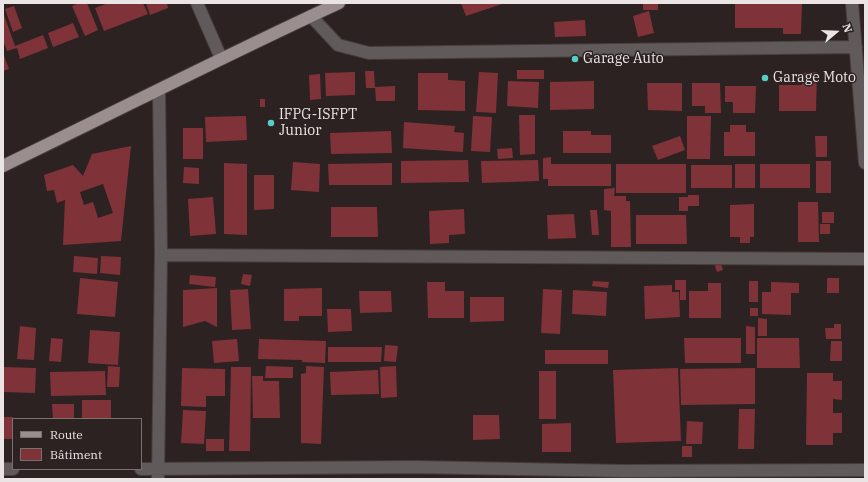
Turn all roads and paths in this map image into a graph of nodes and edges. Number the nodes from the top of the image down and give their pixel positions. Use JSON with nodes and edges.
{"nodes":[{"id":1,"x":197,"y":3,"type":"edge"},
{"id":2,"x":339,"y":3,"type":"edge"},
{"id":3,"x":852,"y":3,"type":"edge"},
{"id":4,"x":311,"y":16,"type":"junction"},
{"id":5,"x":856,"y":47,"type":"junction"},
{"id":6,"x":221,"y":58,"type":"junction"},
{"id":7,"x":159,"y":90,"type":"junction"},
{"id":8,"x":865,"y":163,"type":"edge"},
{"id":9,"x":3,"y":166,"type":"edge"},
{"id":10,"x":161,"y":255,"type":"junction"},
{"id":11,"x":865,"y":259,"type":"edge"},
{"id":12,"x":142,"y":469,"type":"edge"},
{"id":13,"x":865,"y":470,"type":"edge"},
{"id":14,"x":415,"y":473,"type":"edge"},
{"id":15,"x":158,"y":474,"type":"edge"},
{"id":16,"x":623,"y":475,"type":"edge"}],
"edges":[{"from":1,"to":6,"type":"street"},
{"from":2,"to":4,"type":"main road"},
{"from":3,"to":5,"type":"street"},
{"from":4,"to":5,"type":"street"},
{"from":4,"to":6,"type":"main road"},
{"from":5,"to":8,"type":"street"},
{"from":6,"to":7,"type":"main road"},
{"from":7,"to":9,"type":"main road"},
{"from":7,"to":10,"type":"street"},
{"from":10,"to":11,"type":"street"},
{"from":10,"to":15,"type":"street"},
{"from":12,"to":15,"type":"street"},
{"from":13,"to":16,"type":"street"},
{"from":14,"to":15,"type":"street"},
{"from":14,"to":16,"type":"street"}]}
